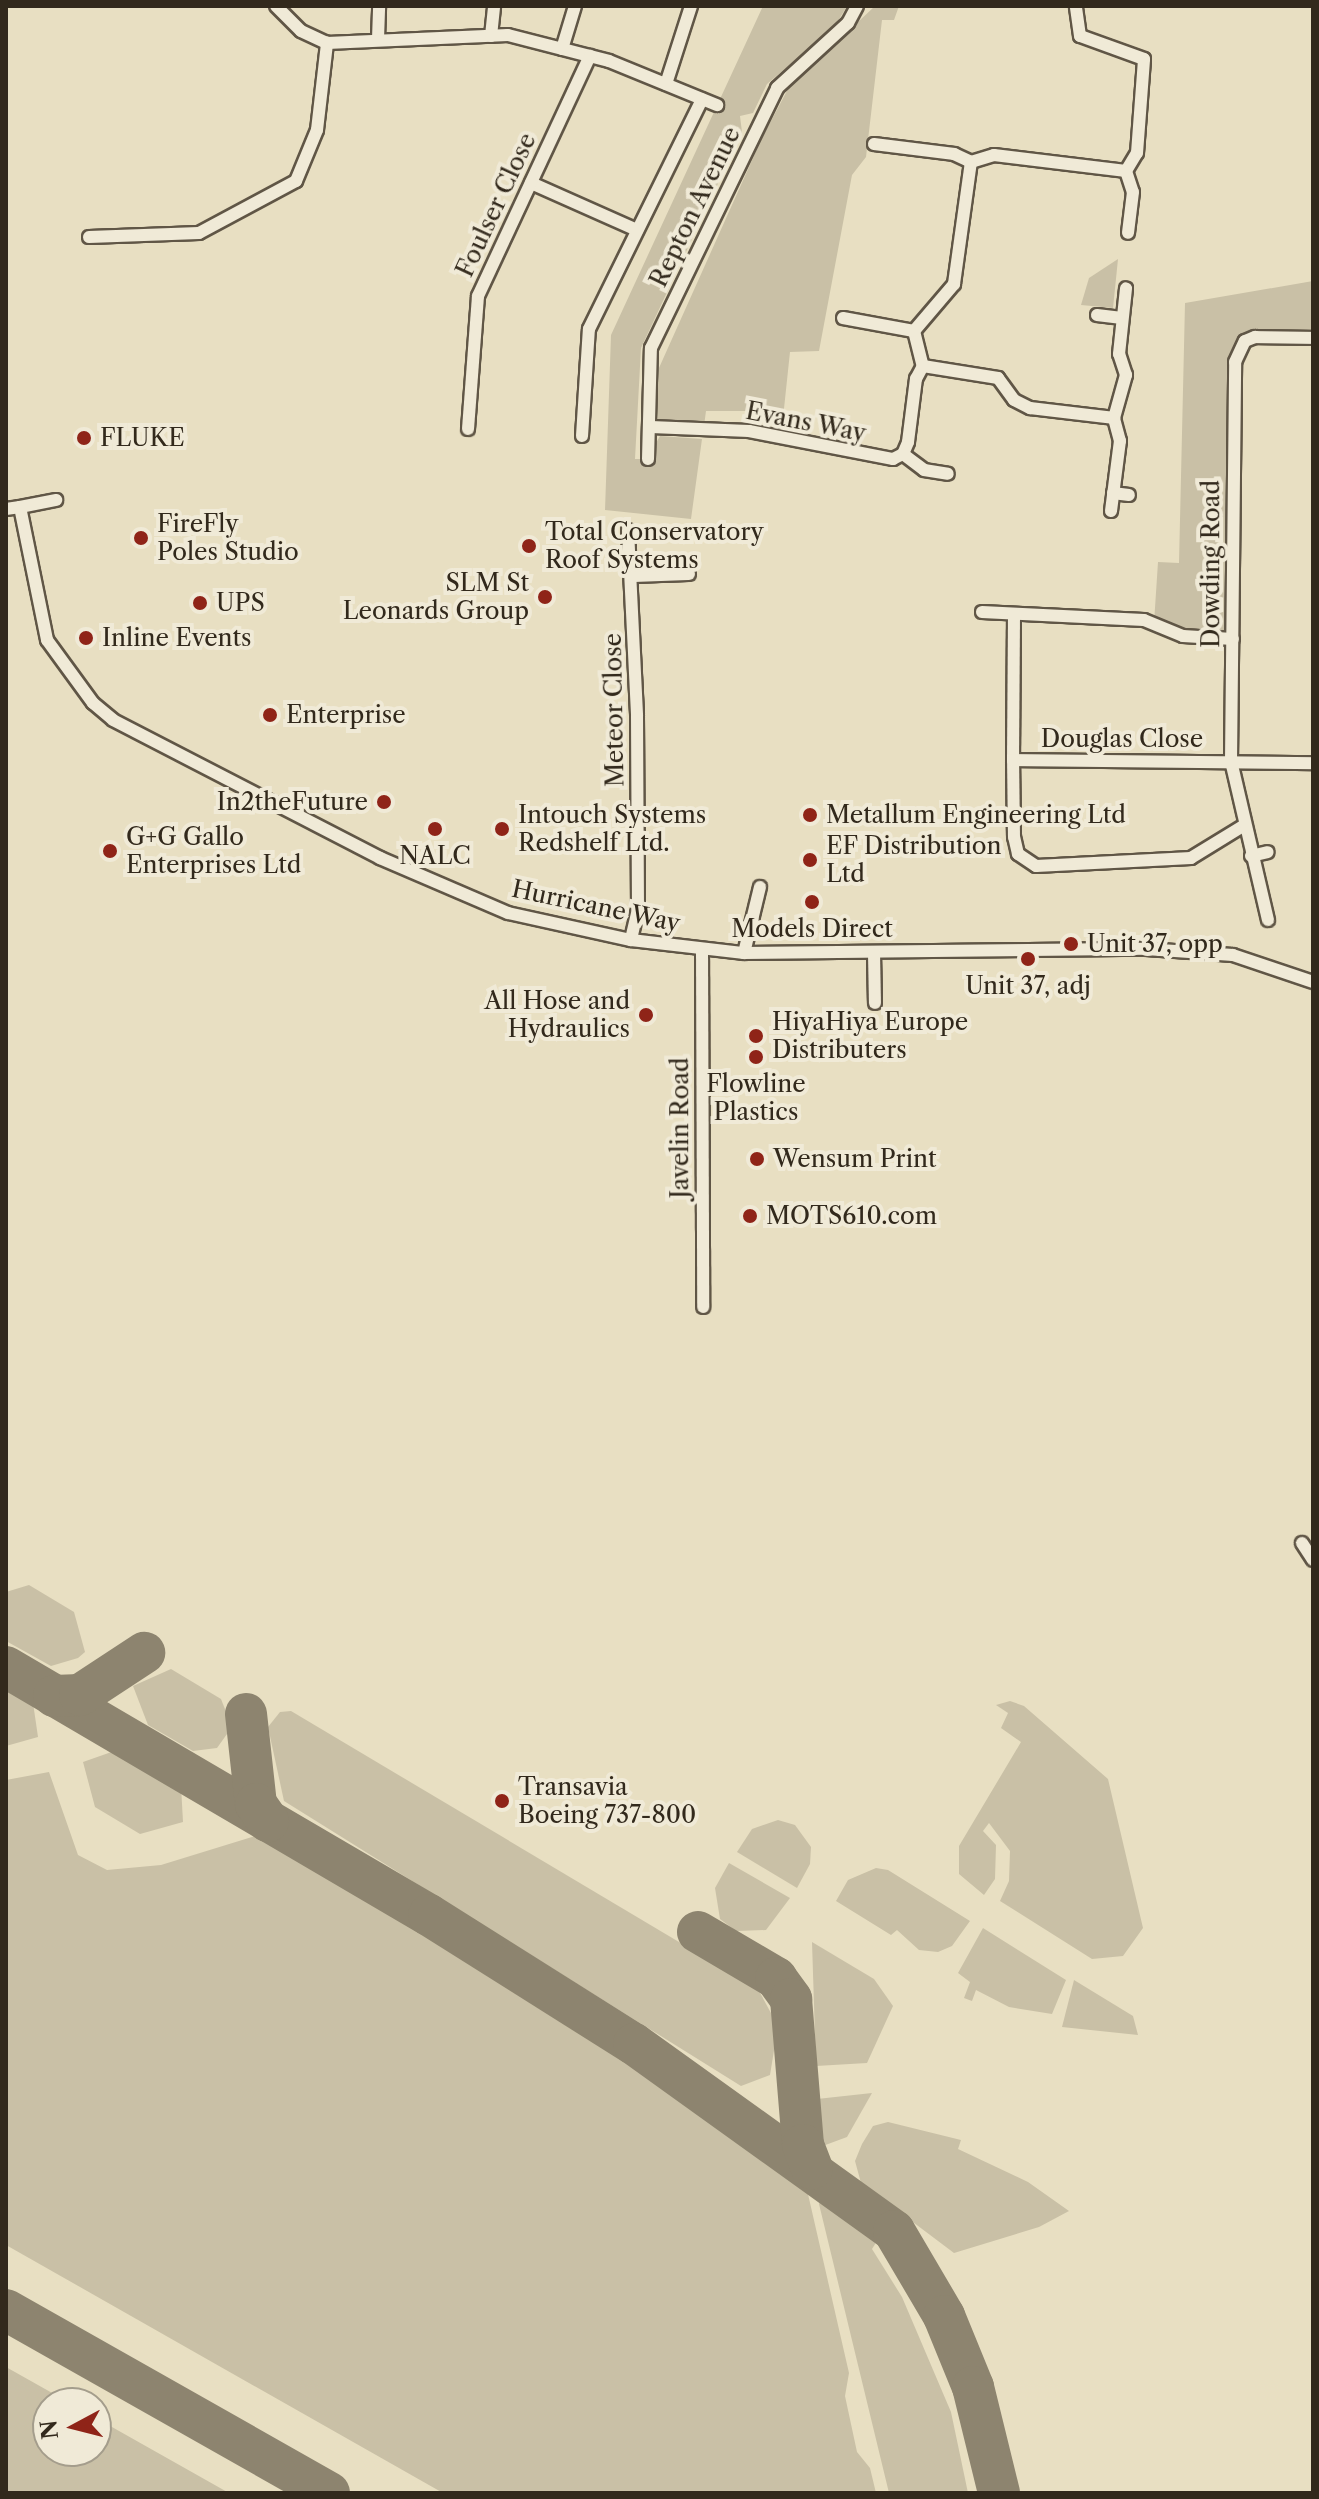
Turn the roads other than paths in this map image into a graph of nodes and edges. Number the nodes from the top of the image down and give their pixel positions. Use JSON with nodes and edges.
{"nodes":[{"id":1,"x":276,"y":6,"type":"edge"},
{"id":2,"x":379,"y":6,"type":"edge"},
{"id":3,"x":494,"y":6,"type":"edge"},
{"id":4,"x":575,"y":6,"type":"edge"},
{"id":5,"x":691,"y":6,"type":"edge"},
{"id":6,"x":857,"y":6,"type":"edge"},
{"id":7,"x":1076,"y":6,"type":"edge"},
{"id":8,"x":491,"y":36,"type":"junction"},
{"id":9,"x":378,"y":39,"type":"junction"},
{"id":10,"x":327,"y":43,"type":"junction"},
{"id":11,"x":562,"y":49,"type":"junction"},
{"id":12,"x":590,"y":56,"type":"junction"},
{"id":13,"x":666,"y":84,"type":"junction"},
{"id":14,"x":702,"y":99,"type":"junction"},
{"id":15,"x":717,"y":105,"type":"dead end"},
{"id":16,"x":874,"y":144,"type":"dead end"},
{"id":17,"x":912,"y":149,"type":"junction"},
{"id":18,"x":971,"y":162,"type":"junction"},
{"id":19,"x":910,"y":164,"type":"dead end"},
{"id":20,"x":1126,"y":171,"type":"junction"},
{"id":21,"x":531,"y":183,"type":"junction"},
{"id":22,"x":1131,"y":207,"type":"junction"},
{"id":23,"x":1146,"y":208,"type":"dead end"},
{"id":24,"x":637,"y":230,"type":"junction"},
{"id":25,"x":1128,"y":233,"type":"dead end"},
{"id":26,"x":89,"y":237,"type":"dead end"},
{"id":27,"x":1126,"y":288,"type":"dead end"},
{"id":28,"x":1097,"y":315,"type":"dead end"},
{"id":29,"x":843,"y":318,"type":"dead end"},
{"id":30,"x":1122,"y":318,"type":"junction"},
{"id":31,"x":865,"y":320,"type":"junction"},
{"id":32,"x":914,"y":331,"type":"junction"},
{"id":33,"x":863,"y":336,"type":"dead end"},
{"id":34,"x":1313,"y":338,"type":"edge"},
{"id":35,"x":923,"y":366,"type":"junction"},
{"id":36,"x":1114,"y":418,"type":"junction"},
{"id":37,"x":651,"y":427,"type":"junction"},
{"id":38,"x":468,"y":429,"type":"dead end"},
{"id":39,"x":582,"y":436,"type":"dead end"},
{"id":40,"x":903,"y":454,"type":"junction"},
{"id":41,"x":648,"y":459,"type":"dead end"},
{"id":42,"x":948,"y":474,"type":"dead end"},
{"id":43,"x":1113,"y":493,"type":"junction"},
{"id":44,"x":1129,"y":495,"type":"dead end"},
{"id":45,"x":56,"y":500,"type":"dead end"},
{"id":46,"x":20,"y":507,"type":"junction"},
{"id":47,"x":6,"y":509,"type":"edge"},
{"id":48,"x":1111,"y":511,"type":"dead end"},
{"id":49,"x":628,"y":530,"type":"dead end"},
{"id":50,"x":689,"y":574,"type":"dead end"},
{"id":51,"x":633,"y":576,"type":"junction"},
{"id":52,"x":982,"y":612,"type":"dead end"},
{"id":53,"x":1014,"y":614,"type":"junction"},
{"id":54,"x":1233,"y":639,"type":"junction"},
{"id":55,"x":1013,"y":760,"type":"junction"},
{"id":56,"x":1231,"y":761,"type":"junction"},
{"id":57,"x":1313,"y":763,"type":"edge"},
{"id":58,"x":1243,"y":826,"type":"junction"},
{"id":59,"x":1014,"y":837,"type":"junction"},
{"id":60,"x":998,"y":839,"type":"dead end"},
{"id":61,"x":1268,"y":852,"type":"dead end"},
{"id":62,"x":1251,"y":856,"type":"junction"},
{"id":63,"x":760,"y":887,"type":"dead end"},
{"id":64,"x":1268,"y":920,"type":"dead end"},
{"id":65,"x":631,"y":940,"type":"junction"},
{"id":66,"x":702,"y":949,"type":"junction"},
{"id":67,"x":744,"y":953,"type":"junction"},
{"id":68,"x":874,"y":953,"type":"junction"},
{"id":69,"x":1313,"y":982,"type":"edge"},
{"id":70,"x":875,"y":1003,"type":"dead end"},
{"id":71,"x":703,"y":1307,"type":"dead end"},
{"id":72,"x":1302,"y":1543,"type":"dead end"},
{"id":73,"x":1313,"y":1560,"type":"edge"}],
"edges":[{"from":1,"to":10,"type":"street"},
{"from":2,"to":9,"type":"street"},
{"from":3,"to":8,"type":"street"},
{"from":4,"to":11,"type":"street"},
{"from":5,"to":13,"type":"street"},
{"from":6,"to":37,"type":"street","name":"Repton Avenue"},
{"from":7,"to":20,"type":"street"},
{"from":8,"to":9,"type":"street"},
{"from":8,"to":11,"type":"street"},
{"from":9,"to":10,"type":"street"},
{"from":10,"to":26,"type":"street"},
{"from":11,"to":12,"type":"street"},
{"from":12,"to":13,"type":"street"},
{"from":12,"to":21,"type":"street","name":"Foulser Close"},
{"from":13,"to":14,"type":"street"},
{"from":14,"to":15,"type":"street"},
{"from":14,"to":24,"type":"street"},
{"from":16,"to":17,"type":"street"},
{"from":17,"to":18,"type":"street"},
{"from":17,"to":19,"type":"street"},
{"from":18,"to":20,"type":"street"},
{"from":18,"to":32,"type":"street"},
{"from":20,"to":22,"type":"street"},
{"from":21,"to":24,"type":"street"},
{"from":21,"to":38,"type":"street","name":"Foulser Close"},
{"from":22,"to":23,"type":"street"},
{"from":22,"to":25,"type":"street"},
{"from":24,"to":39,"type":"street"},
{"from":27,"to":30,"type":"street"},
{"from":28,"to":30,"type":"street"},
{"from":29,"to":31,"type":"street"},
{"from":30,"to":36,"type":"street"},
{"from":31,"to":32,"type":"street"},
{"from":31,"to":33,"type":"street"},
{"from":32,"to":35,"type":"street"},
{"from":34,"to":54,"type":"street","name":"Dowding Road"},
{"from":35,"to":36,"type":"street"},
{"from":35,"to":40,"type":"street"},
{"from":36,"to":43,"type":"street"},
{"from":37,"to":40,"type":"street","name":"Evans Way"},
{"from":37,"to":41,"type":"street","name":"Repton Avenue"},
{"from":40,"to":42,"type":"street","name":"Evans Way"},
{"from":43,"to":44,"type":"street"},
{"from":43,"to":48,"type":"street"},
{"from":45,"to":46,"type":"street"},
{"from":46,"to":47,"type":"street"},
{"from":46,"to":65,"type":"street","name":"Hurricane Way"},
{"from":49,"to":51,"type":"street","name":"Meteor Close"},
{"from":50,"to":51,"type":"street"},
{"from":51,"to":65,"type":"street","name":"Meteor Close"},
{"from":52,"to":53,"type":"street"},
{"from":53,"to":54,"type":"street"},
{"from":53,"to":55,"type":"street","name":"Douglas Close"},
{"from":54,"to":56,"type":"street","name":"Dowding Road"},
{"from":55,"to":56,"type":"street","name":"Douglas Close"},
{"from":55,"to":59,"type":"street","name":"Douglas Close"},
{"from":56,"to":57,"type":"street","name":"Douglas Close"},
{"from":56,"to":58,"type":"street","name":"Dowding Road"},
{"from":58,"to":59,"type":"street"},
{"from":58,"to":62,"type":"street","name":"Dowding Road"},
{"from":59,"to":60,"type":"street"},
{"from":61,"to":62,"type":"street"},
{"from":62,"to":64,"type":"street","name":"Dowding Road"},
{"from":63,"to":67,"type":"street"},
{"from":65,"to":66,"type":"street","name":"Hurricane Way"},
{"from":66,"to":67,"type":"street","name":"Hurricane Way"},
{"from":66,"to":71,"type":"street","name":"Javelin Road"},
{"from":67,"to":68,"type":"street","name":"Hurricane Way"},
{"from":68,"to":69,"type":"street","name":"Hurricane Way"},
{"from":68,"to":70,"type":"street"},
{"from":72,"to":73,"type":"street"}]}
